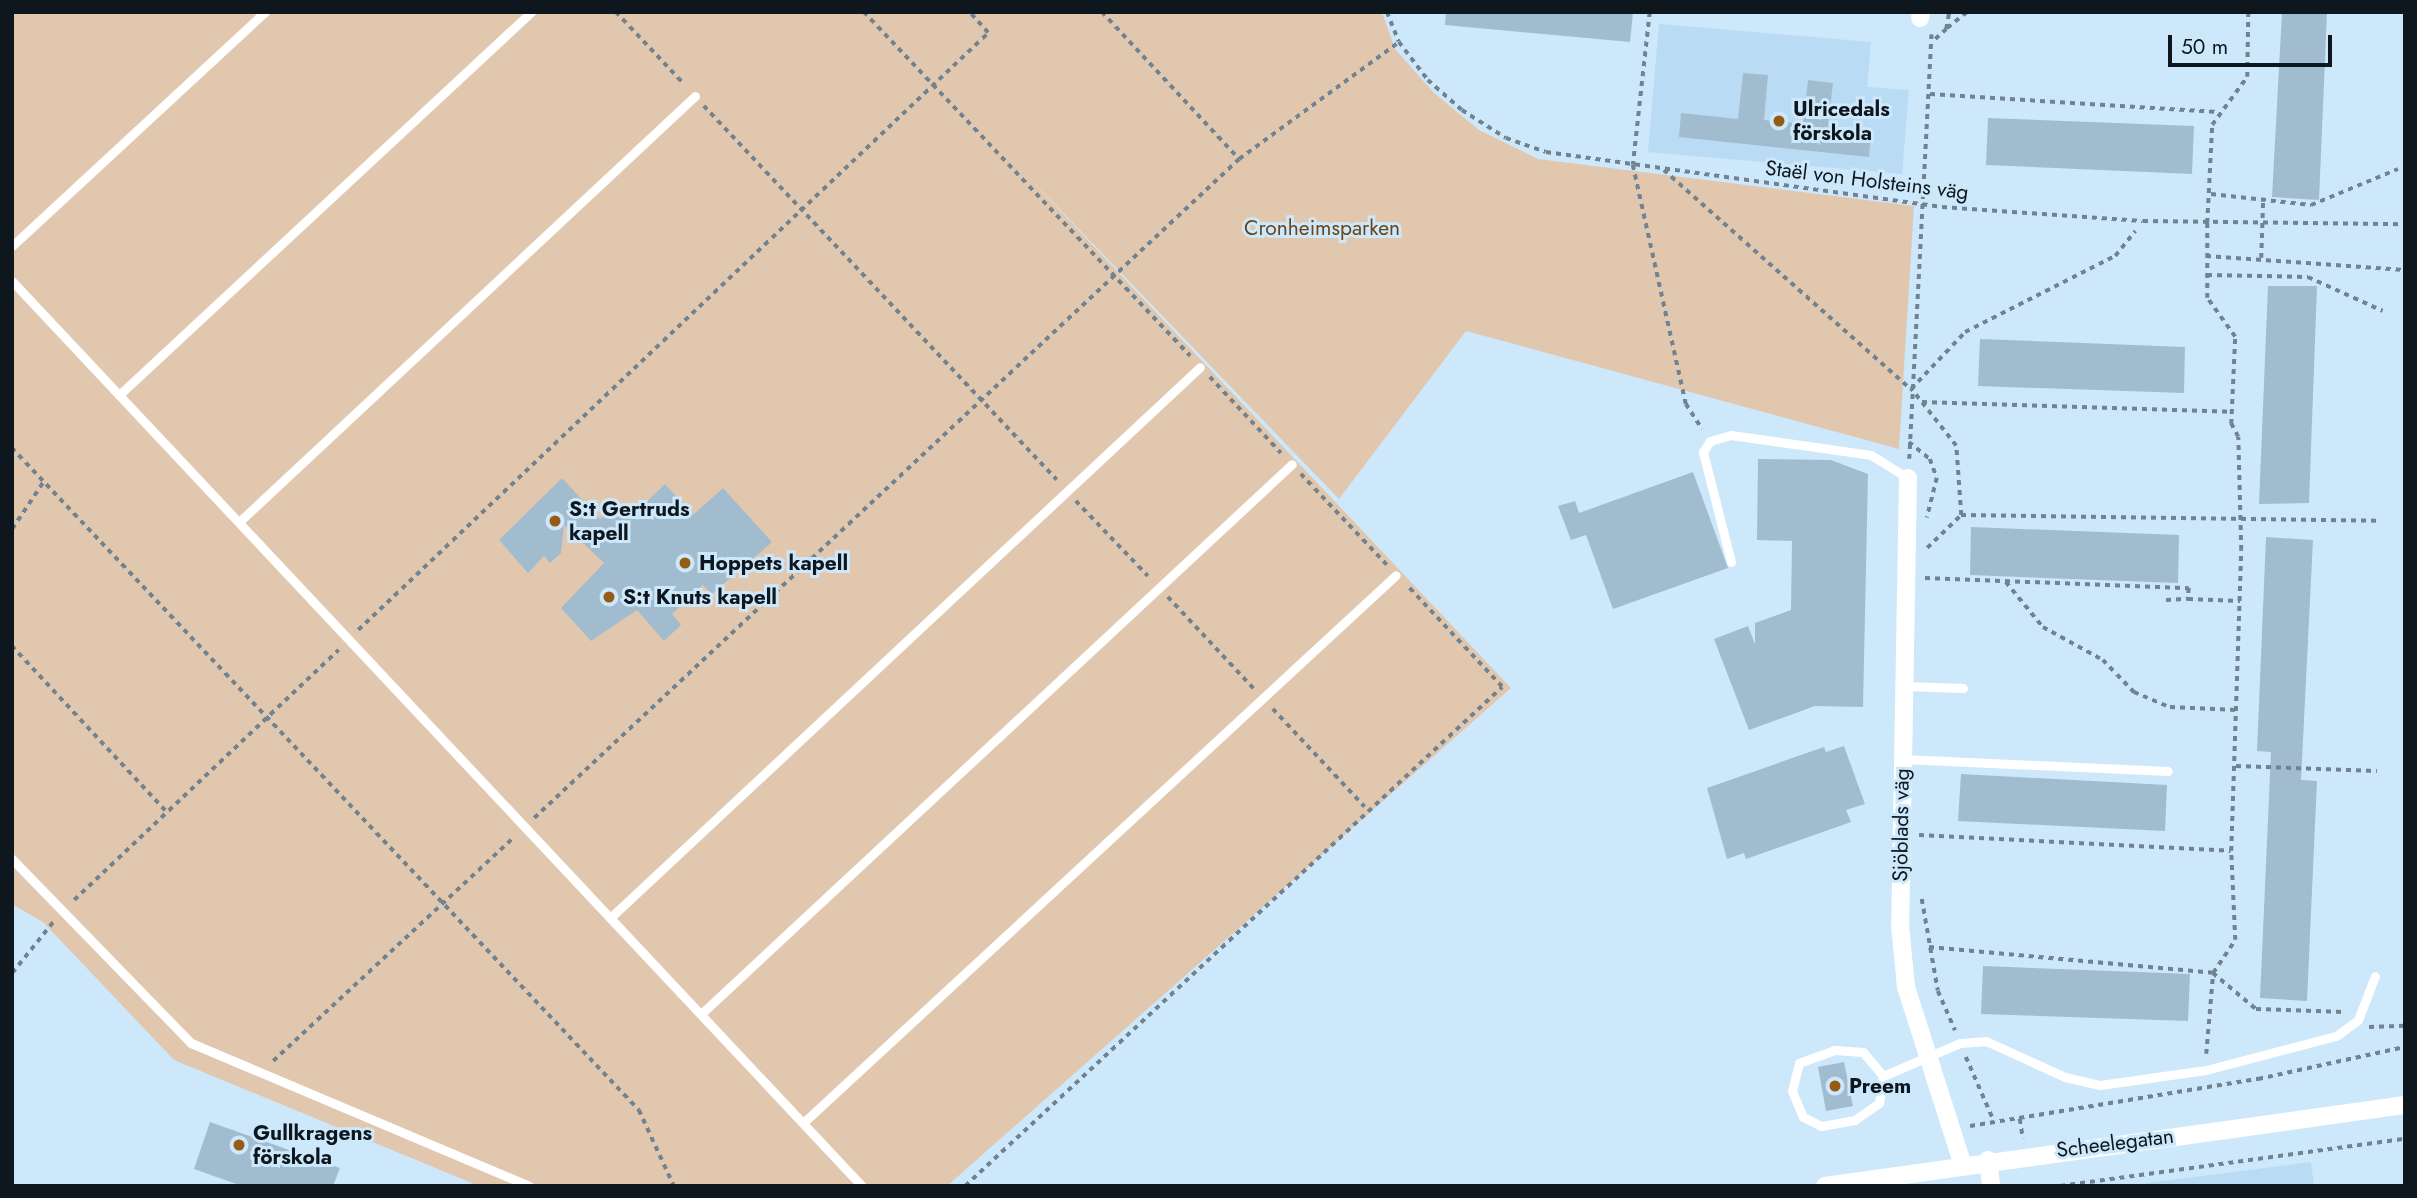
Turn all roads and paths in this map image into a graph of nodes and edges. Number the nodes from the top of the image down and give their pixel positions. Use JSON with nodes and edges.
{"nodes":[{"id":1,"x":265,"y":12,"type":"edge"},
{"id":2,"x":531,"y":12,"type":"edge"},
{"id":3,"x":616,"y":12,"type":"edge"},
{"id":4,"x":864,"y":12,"type":"edge"},
{"id":5,"x":969,"y":12,"type":"edge"},
{"id":6,"x":1102,"y":12,"type":"edge"},
{"id":7,"x":1387,"y":12,"type":"edge"},
{"id":8,"x":1650,"y":12,"type":"edge"},
{"id":9,"x":1949,"y":12,"type":"edge"},
{"id":10,"x":1967,"y":12,"type":"edge"},
{"id":11,"x":2248,"y":12,"type":"edge"},
{"id":12,"x":1921,"y":15,"type":"edge"},
{"id":13,"x":1946,"y":29,"type":"junction"},
{"id":14,"x":1935,"y":40,"type":"junction"},
{"id":15,"x":1399,"y":42,"type":"junction"},
{"id":16,"x":933,"y":85,"type":"junction"},
{"id":17,"x":1930,"y":94,"type":"junction"},
{"id":18,"x":695,"y":96,"type":"junction"},
{"id":19,"x":2218,"y":112,"type":"junction"},
{"id":20,"x":1239,"y":159,"type":"junction"},
{"id":21,"x":1633,"y":165,"type":"junction"},
{"id":22,"x":2398,"y":169,"type":"dead end"},
{"id":23,"x":1664,"y":170,"type":"junction"},
{"id":24,"x":2211,"y":194,"type":"junction"},
{"id":25,"x":2263,"y":198,"type":"junction"},
{"id":26,"x":1919,"y":202,"type":"junction"},
{"id":27,"x":802,"y":209,"type":"junction"},
{"id":28,"x":2207,"y":223,"type":"junction"},
{"id":29,"x":2262,"y":223,"type":"junction"},
{"id":30,"x":2405,"y":224,"type":"edge"},
{"id":31,"x":2135,"y":231,"type":"dead end"},
{"id":32,"x":12,"y":246,"type":"edge"},
{"id":33,"x":2206,"y":256,"type":"junction"},
{"id":34,"x":2261,"y":258,"type":"junction"},
{"id":35,"x":2405,"y":270,"type":"edge"},
{"id":36,"x":2207,"y":275,"type":"junction"},
{"id":37,"x":1116,"y":278,"type":"junction"},
{"id":38,"x":12,"y":281,"type":"edge"},
{"id":39,"x":2383,"y":311,"type":"dead end"},
{"id":40,"x":1200,"y":367,"type":"junction"},
{"id":41,"x":1911,"y":389,"type":"junction"},
{"id":42,"x":119,"y":395,"type":"junction"},
{"id":43,"x":983,"y":402,"type":"junction"},
{"id":44,"x":1922,"y":402,"type":"junction"},
{"id":45,"x":2232,"y":412,"type":"junction"},
{"id":46,"x":1710,"y":441,"type":"junction"},
{"id":47,"x":13,"y":449,"type":"edge"},
{"id":48,"x":1292,"y":464,"type":"junction"},
{"id":49,"x":1908,"y":478,"type":"joint"},
{"id":50,"x":44,"y":481,"type":"junction"},
{"id":51,"x":1068,"y":491,"type":"junction"},
{"id":52,"x":1961,"y":515,"type":"junction"},
{"id":53,"x":2236,"y":516,"type":"junction"},
{"id":54,"x":2380,"y":521,"type":"dead end"},
{"id":55,"x":239,"y":522,"type":"junction"},
{"id":56,"x":1926,"y":522,"type":"dead end"},
{"id":57,"x":12,"y":529,"type":"edge"},
{"id":58,"x":1926,"y":535,"type":"dead end"},
{"id":59,"x":1926,"y":548,"type":"junction"},
{"id":60,"x":1926,"y":558,"type":"dead end"},
{"id":61,"x":1731,"y":562,"type":"dead end"},
{"id":62,"x":1926,"y":568,"type":"dead end"},
{"id":63,"x":1396,"y":575,"type":"junction"},
{"id":64,"x":1925,"y":578,"type":"junction"},
{"id":65,"x":2004,"y":581,"type":"junction"},
{"id":66,"x":1158,"y":587,"type":"junction"},
{"id":67,"x":1924,"y":591,"type":"dead end"},
{"id":68,"x":2188,"y":598,"type":"junction"},
{"id":69,"x":2166,"y":600,"type":"dead end"},
{"id":70,"x":2240,"y":601,"type":"junction"},
{"id":71,"x":349,"y":639,"type":"junction"},
{"id":72,"x":12,"y":646,"type":"edge"},
{"id":73,"x":1904,"y":686,"type":"junction"},
{"id":74,"x":1963,"y":688,"type":"dead end"},
{"id":75,"x":1263,"y":698,"type":"junction"},
{"id":76,"x":2237,"y":710,"type":"junction"},
{"id":77,"x":268,"y":716,"type":"junction"},
{"id":78,"x":1903,"y":759,"type":"junction"},
{"id":79,"x":2235,"y":766,"type":"junction"},
{"id":80,"x":2168,"y":771,"type":"dead end"},
{"id":81,"x":2377,"y":771,"type":"dead end"},
{"id":82,"x":1366,"y":807,"type":"junction"},
{"id":83,"x":167,"y":812,"type":"junction"},
{"id":84,"x":1917,"y":823,"type":"dead end"},
{"id":85,"x":525,"y":827,"type":"junction"},
{"id":86,"x":1917,"y":835,"type":"junction"},
{"id":87,"x":1917,"y":847,"type":"dead end"},
{"id":88,"x":2231,"y":851,"type":"junction"},
{"id":89,"x":12,"y":859,"type":"edge"},
{"id":90,"x":1921,"y":888,"type":"dead end"},
{"id":91,"x":444,"y":903,"type":"junction"},
{"id":92,"x":62,"y":912,"type":"junction"},
{"id":93,"x":610,"y":918,"type":"junction"},
{"id":94,"x":1929,"y":946,"type":"junction"},
{"id":95,"x":2213,"y":973,"type":"junction"},
{"id":96,"x":12,"y":974,"type":"edge"},
{"id":97,"x":2375,"y":976,"type":"dead end"},
{"id":98,"x":701,"y":1014,"type":"junction"},
{"id":99,"x":2358,"y":1020,"type":"junction"},
{"id":100,"x":2405,"y":1026,"type":"edge"},
{"id":101,"x":1960,"y":1043,"type":"junction"},
{"id":102,"x":2405,"y":1047,"type":"edge"},
{"id":103,"x":1927,"y":1062,"type":"junction"},
{"id":104,"x":263,"y":1070,"type":"junction"},
{"id":105,"x":2206,"y":1070,"type":"junction"},
{"id":106,"x":1883,"y":1076,"type":"junction"},
{"id":107,"x":2207,"y":1088,"type":"junction"},
{"id":108,"x":2405,"y":1105,"type":"edge"},
{"id":109,"x":1994,"y":1121,"type":"junction"},
{"id":110,"x":803,"y":1123,"type":"junction"},
{"id":111,"x":1949,"y":1131,"type":"junction"},
{"id":112,"x":2405,"y":1139,"type":"edge"},
{"id":113,"x":1988,"y":1160,"type":"junction"},
{"id":114,"x":1962,"y":1163,"type":"junction"},
{"id":115,"x":529,"y":1186,"type":"edge"},
{"id":116,"x":674,"y":1186,"type":"edge"},
{"id":117,"x":862,"y":1186,"type":"edge"},
{"id":118,"x":965,"y":1186,"type":"edge"},
{"id":119,"x":1825,"y":1186,"type":"edge"},
{"id":120,"x":1991,"y":1186,"type":"edge"},
{"id":121,"x":2060,"y":1186,"type":"edge"}],
"edges":[{"from":1,"to":32,"type":"lane"},
{"from":2,"to":42,"type":"lane"},
{"from":3,"to":18,"type":"path"},
{"from":4,"to":16,"type":"path"},
{"from":5,"to":16,"type":"path"},
{"from":6,"to":20,"type":"path"},
{"from":7,"to":15,"type":"path","name":"Staël von Holsteins väg"},
{"from":8,"to":21,"type":"path"},
{"from":9,"to":13,"type":"path"},
{"from":10,"to":13,"type":"path"},
{"from":11,"to":19,"type":"path"},
{"from":12,"to":14,"type":"path"},
{"from":13,"to":14,"type":"path"},
{"from":14,"to":17,"type":"path"},
{"from":15,"to":20,"type":"path"},
{"from":15,"to":21,"type":"path","name":"Staël von Holsteins väg"},
{"from":16,"to":27,"type":"path"},
{"from":16,"to":37,"type":"path"},
{"from":17,"to":19,"type":"path"},
{"from":17,"to":26,"type":"path"},
{"from":18,"to":27,"type":"path"},
{"from":18,"to":55,"type":"lane"},
{"from":19,"to":24,"type":"path"},
{"from":20,"to":37,"type":"path"},
{"from":21,"to":23,"type":"path","name":"Staël von Holsteins väg"},
{"from":21,"to":46,"type":"path"},
{"from":22,"to":25,"type":"path"},
{"from":23,"to":26,"type":"path","name":"Staël von Holsteins väg"},
{"from":23,"to":41,"type":"path"},
{"from":24,"to":25,"type":"path"},
{"from":24,"to":28,"type":"path"},
{"from":25,"to":29,"type":"path"},
{"from":26,"to":28,"type":"path","name":"Staël von Holsteins väg"},
{"from":26,"to":41,"type":"path"},
{"from":27,"to":43,"type":"path"},
{"from":27,"to":71,"type":"path"},
{"from":28,"to":29,"type":"path","name":"Staël von Holsteins väg"},
{"from":28,"to":33,"type":"path"},
{"from":29,"to":30,"type":"path","name":"Staël von Holsteins väg"},
{"from":29,"to":34,"type":"path"},
{"from":31,"to":41,"type":"path"},
{"from":33,"to":34,"type":"path"},
{"from":33,"to":36,"type":"path"},
{"from":34,"to":35,"type":"path"},
{"from":36,"to":39,"type":"path"},
{"from":36,"to":45,"type":"path"},
{"from":37,"to":40,"type":"path"},
{"from":37,"to":43,"type":"path"},
{"from":38,"to":42,"type":"lane"},
{"from":40,"to":48,"type":"path"},
{"from":40,"to":51,"type":"lane"},
{"from":41,"to":44,"type":"path"},
{"from":41,"to":56,"type":"path"},
{"from":42,"to":55,"type":"lane"},
{"from":43,"to":51,"type":"path"},
{"from":43,"to":85,"type":"path"},
{"from":44,"to":45,"type":"path"},
{"from":44,"to":52,"type":"path"},
{"from":45,"to":53,"type":"path"},
{"from":46,"to":49,"type":"lane"},
{"from":46,"to":61,"type":"lane"},
{"from":47,"to":50,"type":"path"},
{"from":48,"to":63,"type":"path"},
{"from":48,"to":66,"type":"lane"},
{"from":49,"to":73,"type":"street","name":"Sjöblads väg"},
{"from":50,"to":57,"type":"path"},
{"from":50,"to":77,"type":"path"},
{"from":51,"to":66,"type":"path"},
{"from":51,"to":93,"type":"lane"},
{"from":52,"to":53,"type":"path"},
{"from":52,"to":59,"type":"path"},
{"from":53,"to":54,"type":"path"},
{"from":53,"to":70,"type":"path"},
{"from":55,"to":71,"type":"lane"},
{"from":58,"to":59,"type":"path"},
{"from":59,"to":60,"type":"path"},
{"from":62,"to":64,"type":"path"},
{"from":63,"to":75,"type":"lane"},
{"from":63,"to":82,"type":"path"},
{"from":64,"to":65,"type":"path"},
{"from":64,"to":67,"type":"path"},
{"from":65,"to":68,"type":"path"},
{"from":65,"to":76,"type":"path"},
{"from":66,"to":75,"type":"path"},
{"from":66,"to":98,"type":"lane"},
{"from":68,"to":69,"type":"path"},
{"from":68,"to":70,"type":"path"},
{"from":70,"to":76,"type":"path"},
{"from":71,"to":77,"type":"path"},
{"from":71,"to":85,"type":"lane"},
{"from":72,"to":83,"type":"path"},
{"from":73,"to":74,"type":"lane"},
{"from":73,"to":78,"type":"street","name":"Sjöblads väg"},
{"from":75,"to":82,"type":"path"},
{"from":75,"to":110,"type":"lane"},
{"from":76,"to":79,"type":"path"},
{"from":77,"to":83,"type":"path"},
{"from":77,"to":91,"type":"path"},
{"from":78,"to":80,"type":"lane"},
{"from":78,"to":103,"type":"street","name":"Sjöblads väg"},
{"from":79,"to":81,"type":"path"},
{"from":79,"to":88,"type":"path"},
{"from":82,"to":118,"type":"path"},
{"from":83,"to":92,"type":"path"},
{"from":84,"to":86,"type":"path"},
{"from":85,"to":91,"type":"path"},
{"from":85,"to":93,"type":"lane"},
{"from":86,"to":87,"type":"path"},
{"from":86,"to":88,"type":"path"},
{"from":88,"to":95,"type":"path"},
{"from":89,"to":92,"type":"lane"},
{"from":90,"to":94,"type":"path"},
{"from":91,"to":104,"type":"path"},
{"from":91,"to":116,"type":"path"},
{"from":92,"to":96,"type":"path"},
{"from":92,"to":104,"type":"lane"},
{"from":93,"to":98,"type":"lane"},
{"from":94,"to":95,"type":"path"},
{"from":94,"to":101,"type":"path"},
{"from":95,"to":99,"type":"path"},
{"from":95,"to":105,"type":"path"},
{"from":97,"to":99,"type":"lane"},
{"from":98,"to":110,"type":"lane"},
{"from":99,"to":100,"type":"path"},
{"from":99,"to":105,"type":"lane"},
{"from":101,"to":103,"type":"lane"},
{"from":101,"to":105,"type":"lane"},
{"from":101,"to":109,"type":"path"},
{"from":102,"to":107,"type":"path"},
{"from":103,"to":106,"type":"lane"},
{"from":103,"to":111,"type":"street","name":"Sjöblads väg"},
{"from":104,"to":115,"type":"lane"},
{"from":105,"to":107,"type":"path"},
{"from":106,"to":106,"type":"lane"},
{"from":107,"to":109,"type":"path"},
{"from":108,"to":113,"type":"street","name":"Scheelegatan"},
{"from":109,"to":111,"type":"path"},
{"from":110,"to":117,"type":"lane"},
{"from":111,"to":114,"type":"street","name":"Sjöblads väg"},
{"from":112,"to":121,"type":"path"},
{"from":113,"to":114,"type":"street","name":"Scheelegatan"},
{"from":113,"to":120,"type":"street"},
{"from":114,"to":119,"type":"street","name":"Scheelegatan"}]}
